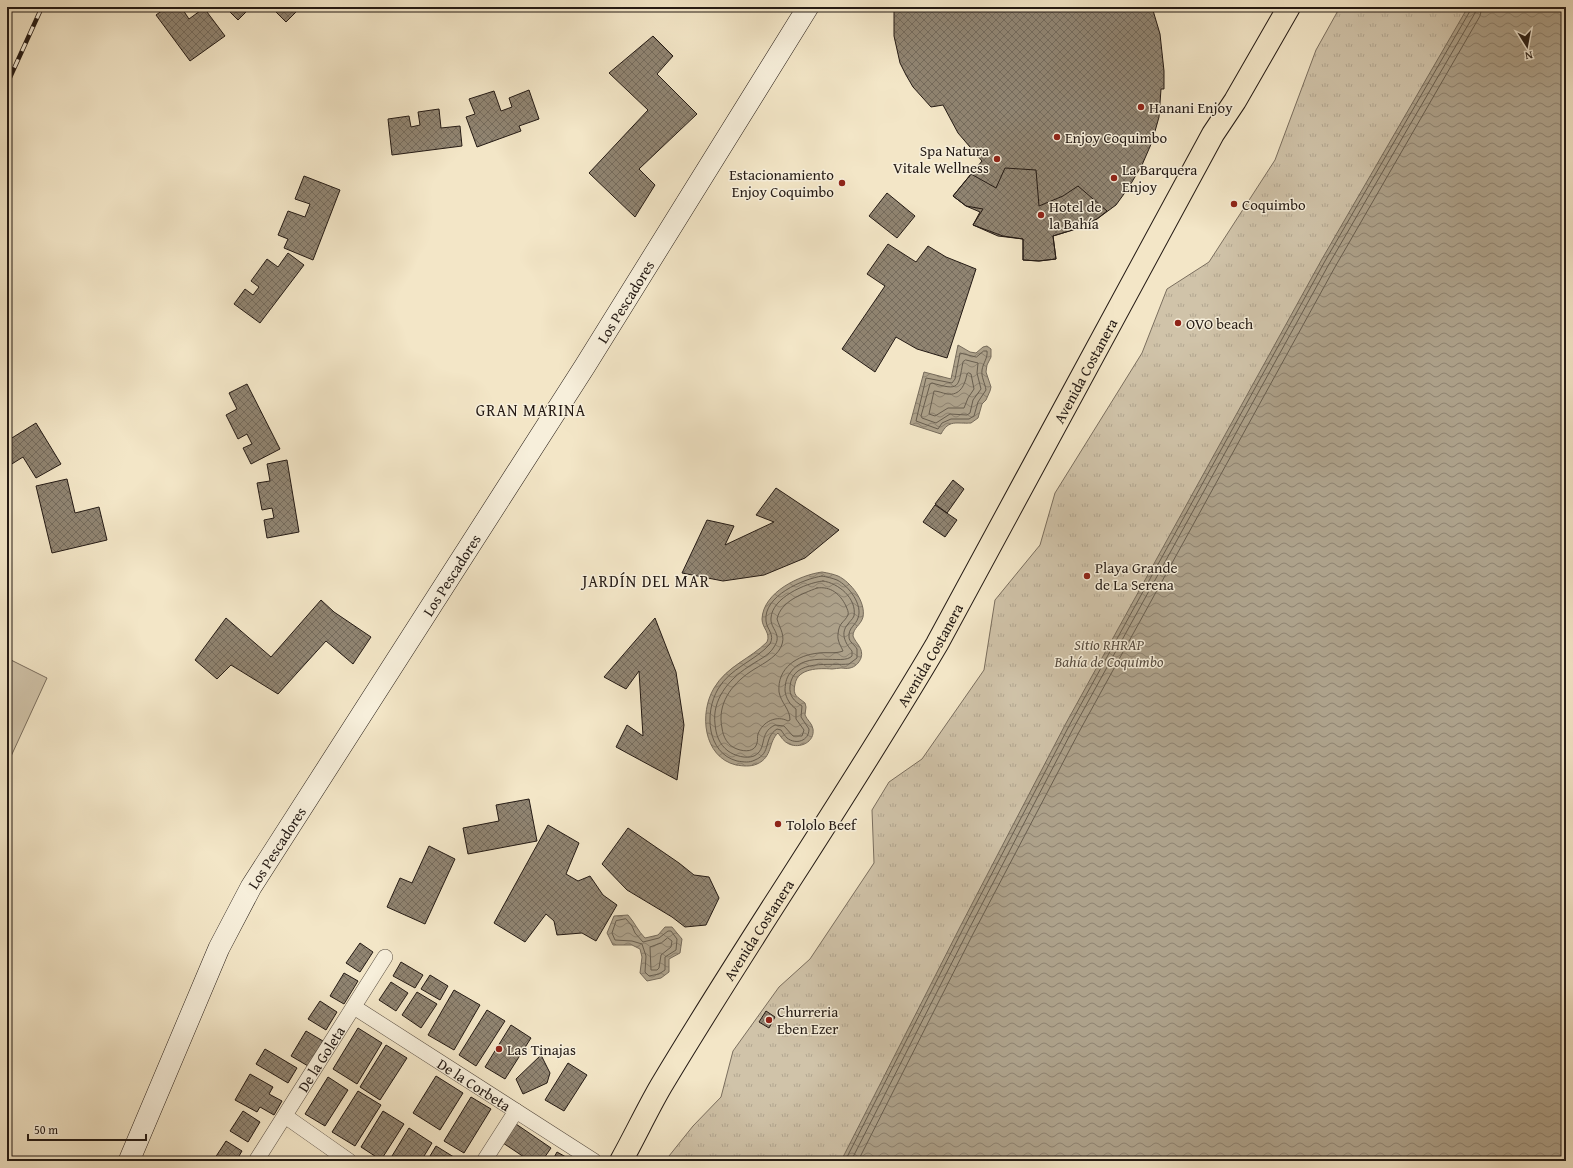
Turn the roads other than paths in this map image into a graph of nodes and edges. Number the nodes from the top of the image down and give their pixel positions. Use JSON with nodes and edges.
{"nodes":[{"id":1,"x":808,"y":7,"type":"edge"},
{"id":2,"x":1274,"y":7,"type":"edge"},
{"id":3,"x":1289,"y":7,"type":"edge"},
{"id":4,"x":1213,"y":134,"type":"junction"},
{"id":5,"x":385,"y":957,"type":"dead end"},
{"id":6,"x":354,"y":1007,"type":"junction"},
{"id":7,"x":516,"y":1111,"type":"junction"},
{"id":8,"x":285,"y":1116,"type":"junction"},
{"id":9,"x":129,"y":1161,"type":"edge"},
{"id":10,"x":256,"y":1161,"type":"edge"},
{"id":11,"x":349,"y":1161,"type":"edge"},
{"id":12,"x":484,"y":1161,"type":"edge"},
{"id":13,"x":594,"y":1161,"type":"edge"},
{"id":14,"x":621,"y":1161,"type":"edge"}],
"edges":[{"from":1,"to":9,"type":"street","name":"Los Pescadores"},
{"from":2,"to":4,"type":"main road","name":"Avenida Costanera"},
{"from":3,"to":4,"type":"main road","name":"Avenida Costanera"},
{"from":4,"to":14,"type":"main road","name":"Avenida Costanera"},
{"from":5,"to":6,"type":"street","name":"De la Goleta"},
{"from":6,"to":7,"type":"street","name":"De la Corbeta"},
{"from":6,"to":8,"type":"street","name":"De la Goleta"},
{"from":7,"to":12,"type":"street"},
{"from":7,"to":13,"type":"street","name":"De la Corbeta"},
{"from":8,"to":10,"type":"street","name":"De la Goleta"},
{"from":8,"to":11,"type":"street"}]}
